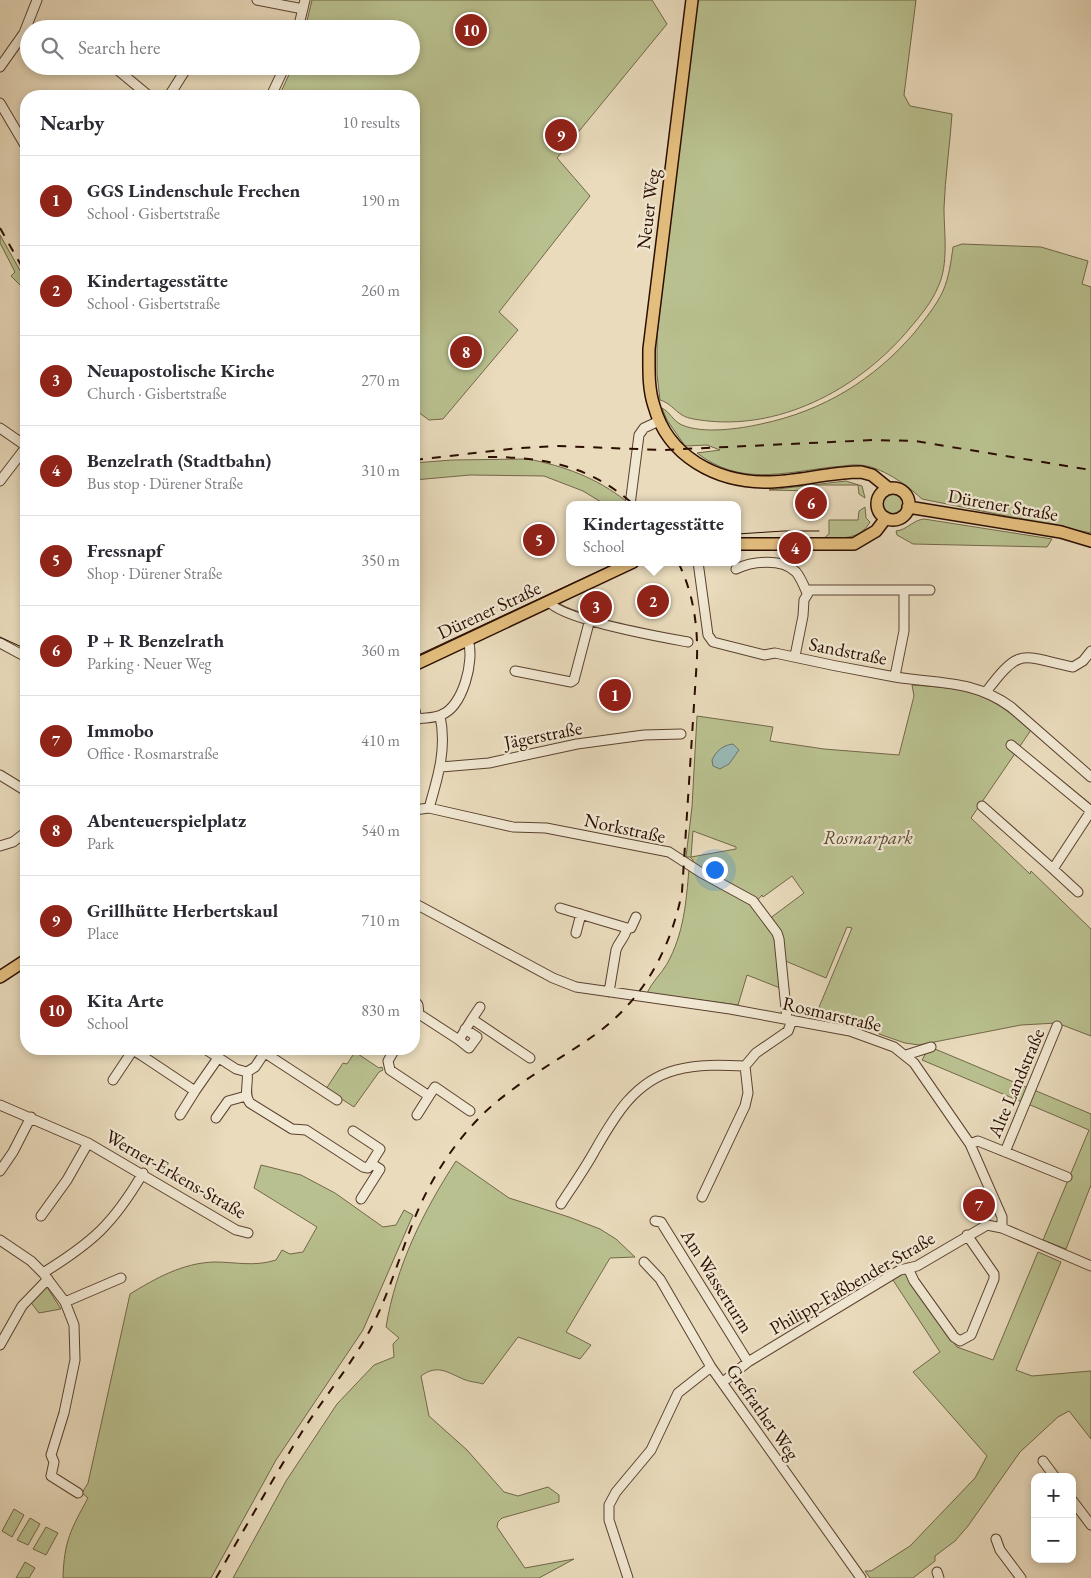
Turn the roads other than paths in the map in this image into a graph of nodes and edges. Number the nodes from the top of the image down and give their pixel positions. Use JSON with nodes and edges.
{"nodes":[{"id":1,"x":37,"y":0,"type":"edge"},
{"id":2,"x":257,"y":0,"type":"edge"},
{"id":3,"x":306,"y":0,"type":"edge"},
{"id":4,"x":692,"y":0,"type":"edge"},
{"id":5,"x":303,"y":10,"type":"junction"},
{"id":6,"x":31,"y":20,"type":"edge"},
{"id":7,"x":300,"y":20,"type":"edge"},
{"id":8,"x":20,"y":43,"type":"edge"},
{"id":9,"x":0,"y":67,"type":"edge"},
{"id":10,"x":123,"y":75,"type":"edge"},
{"id":11,"x":182,"y":75,"type":"edge"},
{"id":12,"x":281,"y":75,"type":"edge"},
{"id":13,"x":142,"y":90,"type":"edge"},
{"id":14,"x":173,"y":90,"type":"edge"},
{"id":15,"x":274,"y":90,"type":"edge"},
{"id":16,"x":0,"y":103,"type":"edge"},
{"id":17,"x":20,"y":136,"type":"edge"},
{"id":18,"x":659,"y":421,"type":"junction"},
{"id":19,"x":0,"y":428,"type":"edge"},
{"id":20,"x":20,"y":443,"type":"edge"},
{"id":21,"x":20,"y":455,"type":"edge"},
{"id":22,"x":0,"y":481,"type":"edge"},
{"id":23,"x":888,"y":488,"type":"junction"},
{"id":24,"x":631,"y":501,"type":"edge"},
{"id":25,"x":908,"y":507,"type":"junction"},
{"id":26,"x":886,"y":518,"type":"junction"},
{"id":27,"x":1091,"y":541,"type":"edge"},
{"id":28,"x":741,"y":544,"type":"edge"},
{"id":29,"x":624,"y":566,"type":"edge"},
{"id":30,"x":699,"y":566,"type":"edge"},
{"id":31,"x":736,"y":569,"type":"dead end"},
{"id":32,"x":904,"y":590,"type":"junction"},
{"id":33,"x":930,"y":590,"type":"dead end"},
{"id":34,"x":807,"y":593,"type":"junction"},
{"id":35,"x":549,"y":601,"type":"junction"},
{"id":36,"x":590,"y":620,"type":"junction"},
{"id":37,"x":468,"y":640,"type":"junction"},
{"id":38,"x":0,"y":642,"type":"edge"},
{"id":39,"x":688,"y":642,"type":"dead end"},
{"id":40,"x":1091,"y":651,"type":"edge"},
{"id":41,"x":20,"y":654,"type":"edge"},
{"id":42,"x":795,"y":656,"type":"junction"},
{"id":43,"x":420,"y":662,"type":"edge"},
{"id":44,"x":515,"y":671,"type":"dead end"},
{"id":45,"x":894,"y":676,"type":"junction"},
{"id":46,"x":986,"y":692,"type":"junction"},
{"id":47,"x":440,"y":716,"type":"junction"},
{"id":48,"x":420,"y":719,"type":"edge"},
{"id":49,"x":681,"y":734,"type":"dead end"},
{"id":50,"x":1011,"y":746,"type":"dead end"},
{"id":51,"x":441,"y":767,"type":"junction"},
{"id":52,"x":0,"y":774,"type":"edge"},
{"id":53,"x":1091,"y":777,"type":"edge"},
{"id":54,"x":20,"y":787,"type":"edge"},
{"id":55,"x":982,"y":806,"type":"dead end"},
{"id":56,"x":429,"y":808,"type":"junction"},
{"id":57,"x":420,"y":809,"type":"edge"},
{"id":58,"x":1091,"y":811,"type":"edge"},
{"id":59,"x":20,"y":836,"type":"edge"},
{"id":60,"x":0,"y":846,"type":"edge"},
{"id":61,"x":1053,"y":869,"type":"junction"},
{"id":62,"x":1078,"y":892,"type":"dead end"},
{"id":63,"x":420,"y":906,"type":"edge"},
{"id":64,"x":560,"y":908,"type":"dead end"},
{"id":65,"x":581,"y":914,"type":"junction"},
{"id":66,"x":636,"y":917,"type":"dead end"},
{"id":67,"x":627,"y":928,"type":"junction"},
{"id":68,"x":576,"y":933,"type":"dead end"},
{"id":69,"x":20,"y":964,"type":"edge"},
{"id":70,"x":0,"y":977,"type":"edge"},
{"id":71,"x":609,"y":992,"type":"junction"},
{"id":72,"x":480,"y":1007,"type":"dead end"},
{"id":73,"x":472,"y":1019,"type":"junction"},
{"id":74,"x":420,"y":1020,"type":"edge"},
{"id":75,"x":789,"y":1020,"type":"junction"},
{"id":76,"x":1058,"y":1026,"type":"dead end"},
{"id":77,"x":466,"y":1029,"type":"junction"},
{"id":78,"x":459,"y":1040,"type":"junction"},
{"id":79,"x":931,"y":1047,"type":"dead end"},
{"id":80,"x":130,"y":1055,"type":"edge"},
{"id":81,"x":147,"y":1055,"type":"edge"},
{"id":82,"x":214,"y":1055,"type":"edge"},
{"id":83,"x":263,"y":1055,"type":"edge"},
{"id":84,"x":272,"y":1055,"type":"edge"},
{"id":85,"x":390,"y":1055,"type":"edge"},
{"id":86,"x":906,"y":1055,"type":"junction"},
{"id":87,"x":218,"y":1058,"type":"junction"},
{"id":88,"x":530,"y":1058,"type":"dead end"},
{"id":89,"x":745,"y":1066,"type":"junction"},
{"id":90,"x":247,"y":1072,"type":"junction"},
{"id":91,"x":112,"y":1080,"type":"dead end"},
{"id":92,"x":195,"y":1091,"type":"junction"},
{"id":93,"x":246,"y":1096,"type":"junction"},
{"id":94,"x":429,"y":1096,"type":"junction"},
{"id":95,"x":337,"y":1100,"type":"dead end"},
{"id":96,"x":0,"y":1105,"type":"edge"},
{"id":97,"x":470,"y":1111,"type":"dead end"},
{"id":98,"x":180,"y":1114,"type":"dead end"},
{"id":99,"x":417,"y":1115,"type":"dead end"},
{"id":100,"x":31,"y":1117,"type":"junction"},
{"id":101,"x":216,"y":1118,"type":"dead end"},
{"id":102,"x":353,"y":1131,"type":"dead end"},
{"id":103,"x":88,"y":1143,"type":"junction"},
{"id":104,"x":970,"y":1144,"type":"junction"},
{"id":105,"x":1005,"y":1152,"type":"junction"},
{"id":106,"x":372,"y":1164,"type":"junction"},
{"id":107,"x":0,"y":1171,"type":"edge"},
{"id":108,"x":143,"y":1173,"type":"junction"},
{"id":109,"x":1067,"y":1177,"type":"dead end"},
{"id":110,"x":702,"y":1197,"type":"dead end"},
{"id":111,"x":361,"y":1200,"type":"dead end"},
{"id":112,"x":561,"y":1204,"type":"dead end"},
{"id":113,"x":41,"y":1216,"type":"dead end"},
{"id":114,"x":655,"y":1221,"type":"dead end"},
{"id":115,"x":1002,"y":1228,"type":"junction"},
{"id":116,"x":248,"y":1233,"type":"dead end"},
{"id":117,"x":967,"y":1236,"type":"junction"},
{"id":118,"x":0,"y":1240,"type":"edge"},
{"id":119,"x":644,"y":1262,"type":"dead end"},
{"id":120,"x":1091,"y":1266,"type":"edge"},
{"id":121,"x":908,"y":1268,"type":"junction"},
{"id":122,"x":45,"y":1276,"type":"junction"},
{"id":123,"x":121,"y":1278,"type":"dead end"},
{"id":124,"x":65,"y":1302,"type":"junction"},
{"id":125,"x":0,"y":1344,"type":"edge"},
{"id":126,"x":748,"y":1362,"type":"junction"},
{"id":127,"x":711,"y":1367,"type":"junction"},
{"id":128,"x":723,"y":1382,"type":"junction"},
{"id":129,"x":1043,"y":1460,"type":"dead end"},
{"id":130,"x":1052,"y":1473,"type":"edge"},
{"id":131,"x":78,"y":1493,"type":"dead end"},
{"id":132,"x":1076,"y":1505,"type":"edge"},
{"id":133,"x":1091,"y":1526,"type":"edge"},
{"id":134,"x":996,"y":1539,"type":"dead end"},
{"id":135,"x":628,"y":1578,"type":"edge"},
{"id":136,"x":861,"y":1578,"type":"edge"},
{"id":137,"x":1021,"y":1578,"type":"edge"}],
"edges":[{"from":1,"to":6,"type":"street"},
{"from":2,"to":5,"type":"street"},
{"from":3,"to":5,"type":"street"},
{"from":4,"to":18,"type":"main road","name":"Neuer Weg"},
{"from":5,"to":7,"type":"street"},
{"from":8,"to":9,"type":"street"},
{"from":10,"to":13,"type":"street"},
{"from":11,"to":14,"type":"street"},
{"from":12,"to":15,"type":"street"},
{"from":16,"to":17,"type":"street"},
{"from":18,"to":23,"type":"main road","name":"Neuer Weg"},
{"from":18,"to":24,"type":"street"},
{"from":19,"to":20,"type":"street"},
{"from":21,"to":22,"type":"street"},
{"from":23,"to":25,"type":"main road"},
{"from":23,"to":26,"type":"main road"},
{"from":25,"to":26,"type":"main road"},
{"from":25,"to":27,"type":"main road","name":"Dürener Straße"},
{"from":26,"to":28,"type":"main road"},
{"from":29,"to":35,"type":"main road","name":"Dürener Straße"},
{"from":30,"to":42,"type":"street","name":"Sandstraße"},
{"from":31,"to":34,"type":"street"},
{"from":32,"to":33,"type":"street"},
{"from":32,"to":34,"type":"street"},
{"from":32,"to":45,"type":"street","name":"Sandstraße"},
{"from":34,"to":42,"type":"street","name":"Sandstraße"},
{"from":35,"to":36,"type":"street"},
{"from":35,"to":37,"type":"main road","name":"Dürener Straße"},
{"from":36,"to":39,"type":"street"},
{"from":36,"to":44,"type":"street"},
{"from":37,"to":43,"type":"main road","name":"Dürener Straße"},
{"from":37,"to":47,"type":"street"},
{"from":38,"to":41,"type":"street"},
{"from":40,"to":46,"type":"street"},
{"from":42,"to":45,"type":"street","name":"Sandstraße"},
{"from":45,"to":46,"type":"street","name":"Sandstraße"},
{"from":46,"to":53,"type":"street","name":"Sandstraße"},
{"from":47,"to":48,"type":"street"},
{"from":47,"to":51,"type":"street"},
{"from":49,"to":51,"type":"street","name":"Jägerstraße"},
{"from":50,"to":58,"type":"street"},
{"from":51,"to":56,"type":"street"},
{"from":52,"to":54,"type":"street"},
{"from":55,"to":61,"type":"street"},
{"from":56,"to":57,"type":"street","name":"Norkstraße"},
{"from":56,"to":75,"type":"street","name":"Norkstraße"},
{"from":58,"to":61,"type":"street"},
{"from":59,"to":60,"type":"street"},
{"from":61,"to":62,"type":"street"},
{"from":63,"to":71,"type":"street","name":"Rosmarstraße"},
{"from":64,"to":65,"type":"street"},
{"from":65,"to":67,"type":"street"},
{"from":65,"to":68,"type":"street"},
{"from":66,"to":67,"type":"street"},
{"from":67,"to":71,"type":"street"},
{"from":69,"to":70,"type":"main road"},
{"from":71,"to":75,"type":"street","name":"Rosmarstraße"},
{"from":72,"to":73,"type":"street"},
{"from":73,"to":77,"type":"street"},
{"from":73,"to":88,"type":"street"},
{"from":74,"to":78,"type":"street"},
{"from":75,"to":86,"type":"street","name":"Rosmarstraße"},
{"from":75,"to":89,"type":"street"},
{"from":76,"to":105,"type":"street","name":"Alte Landstraße"},
{"from":77,"to":78,"type":"street"},
{"from":77,"to":78,"type":"street"},
{"from":79,"to":86,"type":"street"},
{"from":80,"to":91,"type":"street"},
{"from":81,"to":92,"type":"street"},
{"from":82,"to":87,"type":"street"},
{"from":83,"to":90,"type":"street"},
{"from":84,"to":95,"type":"street"},
{"from":85,"to":94,"type":"street"},
{"from":86,"to":104,"type":"street","name":"Rosmarstraße"},
{"from":87,"to":90,"type":"street"},
{"from":87,"to":92,"type":"street"},
{"from":89,"to":110,"type":"street"},
{"from":89,"to":112,"type":"street"},
{"from":90,"to":93,"type":"street"},
{"from":92,"to":98,"type":"street"},
{"from":93,"to":101,"type":"street"},
{"from":93,"to":106,"type":"street"},
{"from":94,"to":97,"type":"street"},
{"from":94,"to":99,"type":"street"},
{"from":96,"to":100,"type":"street","name":"Werner-Erkens-Straße"},
{"from":100,"to":103,"type":"street","name":"Werner-Erkens-Straße"},
{"from":100,"to":107,"type":"street"},
{"from":102,"to":106,"type":"street"},
{"from":103,"to":108,"type":"street","name":"Werner-Erkens-Straße"},
{"from":103,"to":113,"type":"street","name":"Werner-Erkens-Straße"},
{"from":104,"to":105,"type":"street"},
{"from":104,"to":115,"type":"street","name":"Rosmarstraße"},
{"from":105,"to":109,"type":"street"},
{"from":106,"to":111,"type":"street"},
{"from":108,"to":116,"type":"street","name":"Werner-Erkens-Straße"},
{"from":108,"to":122,"type":"street"},
{"from":114,"to":126,"type":"street","name":"Am Wasserturm"},
{"from":115,"to":117,"type":"street","name":"Philipp-Faßbender-Straße"},
{"from":115,"to":120,"type":"street"},
{"from":117,"to":121,"type":"street","name":"Philipp-Faßbender-Straße"},
{"from":117,"to":121,"type":"street"},
{"from":118,"to":122,"type":"street"},
{"from":119,"to":127,"type":"street","name":"Grefrather Weg"},
{"from":121,"to":126,"type":"street","name":"Philipp-Faßbender-Straße"},
{"from":122,"to":124,"type":"street"},
{"from":122,"to":125,"type":"street"},
{"from":123,"to":124,"type":"street"},
{"from":124,"to":131,"type":"street"},
{"from":126,"to":128,"type":"street","name":"Philipp-Faßbender-Straße"},
{"from":127,"to":128,"type":"street","name":"Grefrather Weg"},
{"from":127,"to":135,"type":"street"},
{"from":128,"to":136,"type":"street","name":"Grefrather Weg"},
{"from":129,"to":130,"type":"street"},
{"from":132,"to":133,"type":"street"},
{"from":134,"to":137,"type":"street"}]}
